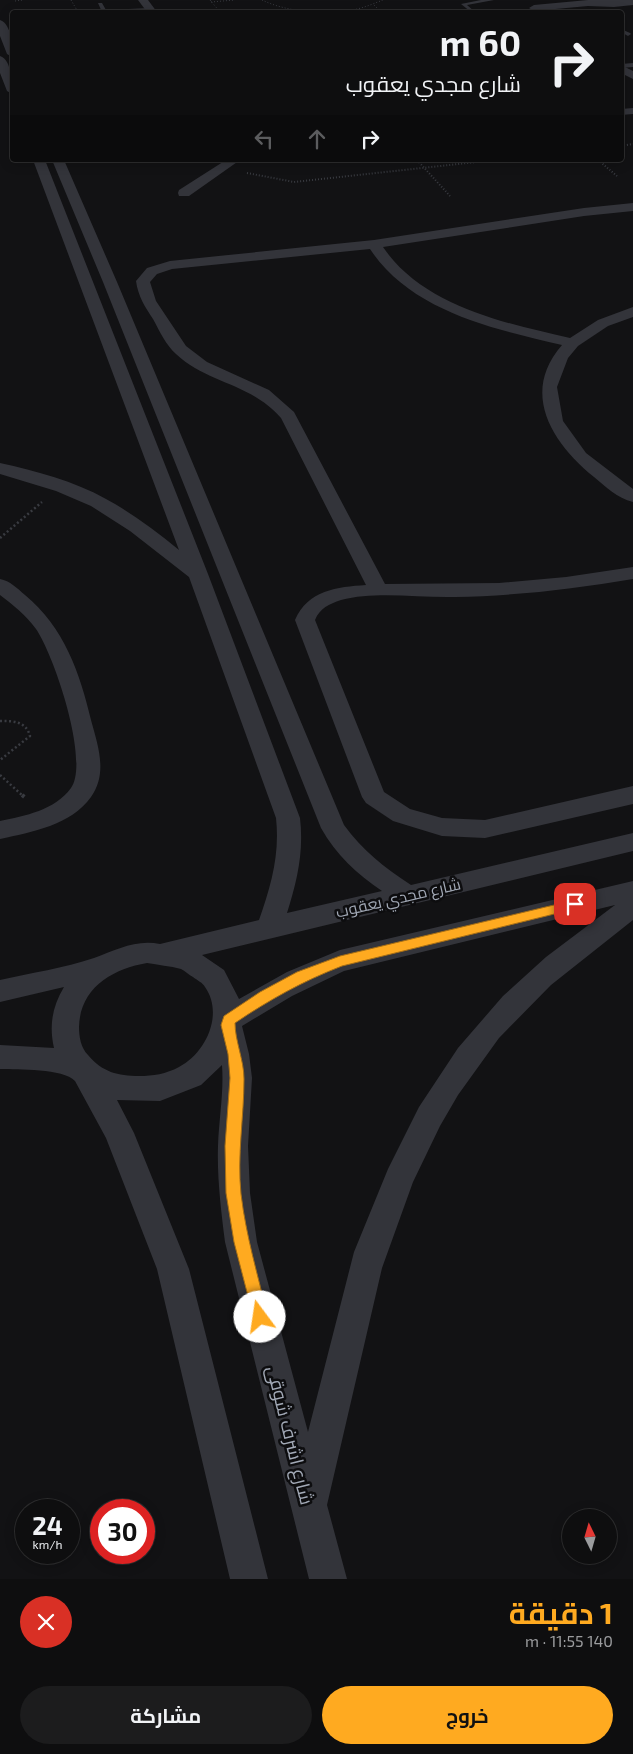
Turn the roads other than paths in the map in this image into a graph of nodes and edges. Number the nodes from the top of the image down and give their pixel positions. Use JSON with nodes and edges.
{"nodes":[{"id":1,"x":492,"y":0,"type":"edge"},
{"id":2,"x":523,"y":0,"type":"edge"},
{"id":3,"x":631,"y":1,"type":"edge"},
{"id":4,"x":591,"y":2,"type":"edge"},
{"id":5,"x":100,"y":4,"type":"dead end"},
{"id":6,"x":103,"y":10,"type":"edge"},
{"id":7,"x":470,"y":10,"type":"edge"},
{"id":8,"x":538,"y":10,"type":"edge"},
{"id":9,"x":0,"y":23,"type":"edge"},
{"id":10,"x":624,"y":32,"type":"edge"},
{"id":11,"x":628,"y":34,"type":"dead end"},
{"id":12,"x":10,"y":46,"type":"edge"},
{"id":13,"x":0,"y":59,"type":"edge"},
{"id":14,"x":10,"y":86,"type":"edge"},
{"id":15,"x":40,"y":162,"type":"edge"},
{"id":16,"x":59,"y":162,"type":"edge"},
{"id":17,"x":231,"y":162,"type":"edge"},
{"id":18,"x":184,"y":193,"type":"dead end"},
{"id":19,"x":633,"y":207,"type":"edge"},
{"id":20,"x":374,"y":244,"type":"junction"},
{"id":21,"x":110,"y":282,"type":"junction"},
{"id":22,"x":88,"y":285,"type":"junction"},
{"id":23,"x":633,"y":312,"type":"edge"},
{"id":24,"x":572,"y":343,"type":"junction"},
{"id":25,"x":0,"y":468,"type":"edge"},
{"id":26,"x":633,"y":496,"type":"edge"},
{"id":27,"x":633,"y":573,"type":"edge"},
{"id":28,"x":198,"y":574,"type":"junction"},
{"id":29,"x":0,"y":585,"type":"edge"},
{"id":30,"x":380,"y":591,"type":"junction"},
{"id":31,"x":319,"y":793,"type":"junction"},
{"id":32,"x":633,"y":795,"type":"edge"},
{"id":33,"x":283,"y":800,"type":"junction"},
{"id":34,"x":0,"y":830,"type":"edge"},
{"id":35,"x":633,"y":842,"type":"edge"},
{"id":36,"x":633,"y":891,"type":"edge"},
{"id":37,"x":405,"y":894,"type":"junction"},
{"id":38,"x":633,"y":906,"type":"edge"},
{"id":39,"x":269,"y":928,"type":"junction"},
{"id":40,"x":164,"y":953,"type":"junction"},
{"id":41,"x":100,"y":967,"type":"junction"},
{"id":42,"x":0,"y":991,"type":"edge"},
{"id":43,"x":228,"y":1022,"type":"junction"},
{"id":44,"x":0,"y":1057,"type":"edge"},
{"id":45,"x":82,"y":1069,"type":"junction"},
{"id":46,"x":309,"y":1505,"type":"junction"},
{"id":47,"x":249,"y":1579,"type":"edge"},
{"id":48,"x":328,"y":1579,"type":"edge"}],
"edges":[{"from":1,"to":7,"type":"lane"},
{"from":2,"to":8,"type":"street"},
{"from":3,"to":4,"type":"street"},
{"from":4,"to":8,"type":"street"},
{"from":5,"to":6,"type":"lane"},
{"from":9,"to":12,"type":"street"},
{"from":10,"to":11,"type":"lane"},
{"from":13,"to":14,"type":"street"},
{"from":15,"to":22,"type":"street"},
{"from":16,"to":21,"type":"street"},
{"from":17,"to":18,"type":"street"},
{"from":19,"to":20,"type":"street"},
{"from":20,"to":24,"type":"street"},
{"from":20,"to":30,"type":"street"},
{"from":21,"to":22,"type":"street"},
{"from":21,"to":31,"type":"street"},
{"from":22,"to":28,"type":"street"},
{"from":23,"to":24,"type":"street"},
{"from":24,"to":26,"type":"street"},
{"from":25,"to":28,"type":"street"},
{"from":27,"to":30,"type":"street"},
{"from":28,"to":33,"type":"street"},
{"from":29,"to":34,"type":"street"},
{"from":30,"to":32,"type":"street"},
{"from":31,"to":33,"type":"street"},
{"from":31,"to":37,"type":"street"},
{"from":33,"to":39,"type":"street"},
{"from":35,"to":37,"type":"street","name":"شارع مجدي يعقوب"},
{"from":36,"to":43,"type":"street"},
{"from":37,"to":39,"type":"street","name":"شارع مجدي يعقوب"},
{"from":38,"to":46,"type":"street"},
{"from":39,"to":40,"type":"street","name":"شارع مجدي يعقوب"},
{"from":40,"to":41,"type":"street"},
{"from":40,"to":43,"type":"street"},
{"from":41,"to":42,"type":"street"},
{"from":41,"to":45,"type":"street"},
{"from":43,"to":45,"type":"street"},
{"from":43,"to":46,"type":"street","name":"شارع اشرف شوقى"},
{"from":44,"to":45,"type":"street"},
{"from":45,"to":47,"type":"street"},
{"from":46,"to":48,"type":"street","name":"شارع اشرف شوقى"}]}
